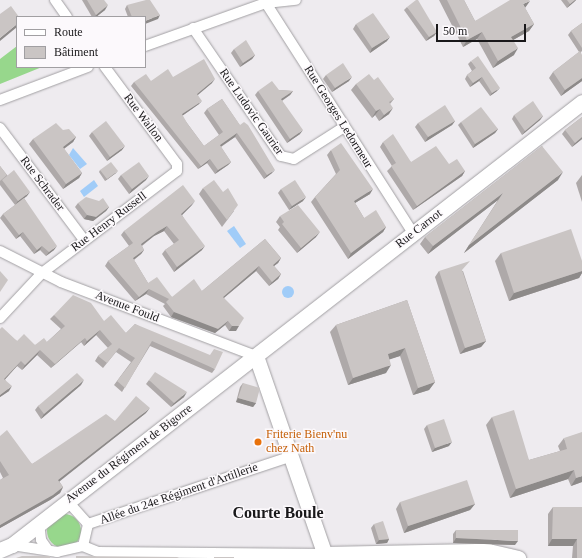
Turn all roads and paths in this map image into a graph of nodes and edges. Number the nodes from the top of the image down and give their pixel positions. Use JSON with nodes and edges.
{"nodes":[{"id":1,"x":55,"y":0,"type":"edge"},
{"id":2,"x":296,"y":0,"type":"edge"},
{"id":3,"x":266,"y":1,"type":"edge"},
{"id":4,"x":67,"y":16,"type":"edge"},
{"id":5,"x":193,"y":28,"type":"junction"},
{"id":6,"x":146,"y":46,"type":"edge"},
{"id":7,"x":85,"y":68,"type":"edge"},
{"id":8,"x":106,"y":68,"type":"edge"},
{"id":9,"x":0,"y":100,"type":"edge"},
{"id":10,"x":582,"y":102,"type":"edge"},
{"id":11,"x":344,"y":127,"type":"junction"},
{"id":12,"x":0,"y":128,"type":"edge"},
{"id":13,"x":177,"y":171,"type":"joint"},
{"id":14,"x":413,"y":233,"type":"junction"},
{"id":15,"x":84,"y":240,"type":"junction"},
{"id":16,"x":0,"y":251,"type":"edge"},
{"id":17,"x":42,"y":273,"type":"junction"},
{"id":18,"x":0,"y":318,"type":"edge"},
{"id":19,"x":256,"y":356,"type":"junction"},
{"id":20,"x":293,"y":456,"type":"junction"},
{"id":21,"x":67,"y":501,"type":"junction"},
{"id":22,"x":39,"y":523,"type":"junction"},
{"id":23,"x":88,"y":524,"type":"junction"},
{"id":24,"x":83,"y":546,"type":"junction"},
{"id":25,"x":6,"y":548,"type":"edge"},
{"id":26,"x":48,"y":550,"type":"junction"},
{"id":27,"x":325,"y":556,"type":"edge"},
{"id":28,"x":518,"y":558,"type":"edge"}],
"edges":[{"from":1,"to":4,"type":"street"},
{"from":2,"to":3,"type":"street"},
{"from":3,"to":5,"type":"street"},
{"from":3,"to":11,"type":"street","name":"Rue Georges Ledormeur"},
{"from":5,"to":6,"type":"street"},
{"from":5,"to":11,"type":"street","name":"Rue Ludovic Gaurier"},
{"from":7,"to":9,"type":"street"},
{"from":8,"to":13,"type":"street","name":"Rue Wallon"},
{"from":10,"to":14,"type":"main road","name":"Rue Carnot"},
{"from":11,"to":14,"type":"street","name":"Rue Georges Ledormeur"},
{"from":12,"to":15,"type":"street","name":"Rue Schrader"},
{"from":13,"to":15,"type":"street","name":"Rue Henry Russell"},
{"from":14,"to":19,"type":"main road","name":"Rue Carnot"},
{"from":15,"to":17,"type":"street","name":"Rue Henry Russell"},
{"from":16,"to":17,"type":"street","name":"Avenue Fould"},
{"from":17,"to":18,"type":"street","name":"Rue Henry Russell"},
{"from":17,"to":19,"type":"street","name":"Avenue Fould"},
{"from":19,"to":20,"type":"main road"},
{"from":19,"to":21,"type":"main road","name":"Avenue du Régiment de Bigorre"},
{"from":20,"to":23,"type":"street","name":"Allée du 24e Régiment d'Artillerie"},
{"from":20,"to":27,"type":"main road"},
{"from":21,"to":22,"type":"main road","name":"Avenue du Régiment de Bigorre"},
{"from":21,"to":23,"type":"street"},
{"from":22,"to":25,"type":"main road","name":"Avenue du Régiment de Bigorre"},
{"from":22,"to":26,"type":"street"},
{"from":23,"to":24,"type":"street"},
{"from":24,"to":26,"type":"street"},
{"from":24,"to":27,"type":"street"},
{"from":25,"to":26,"type":"street"},
{"from":27,"to":28,"type":"main road"}]}
